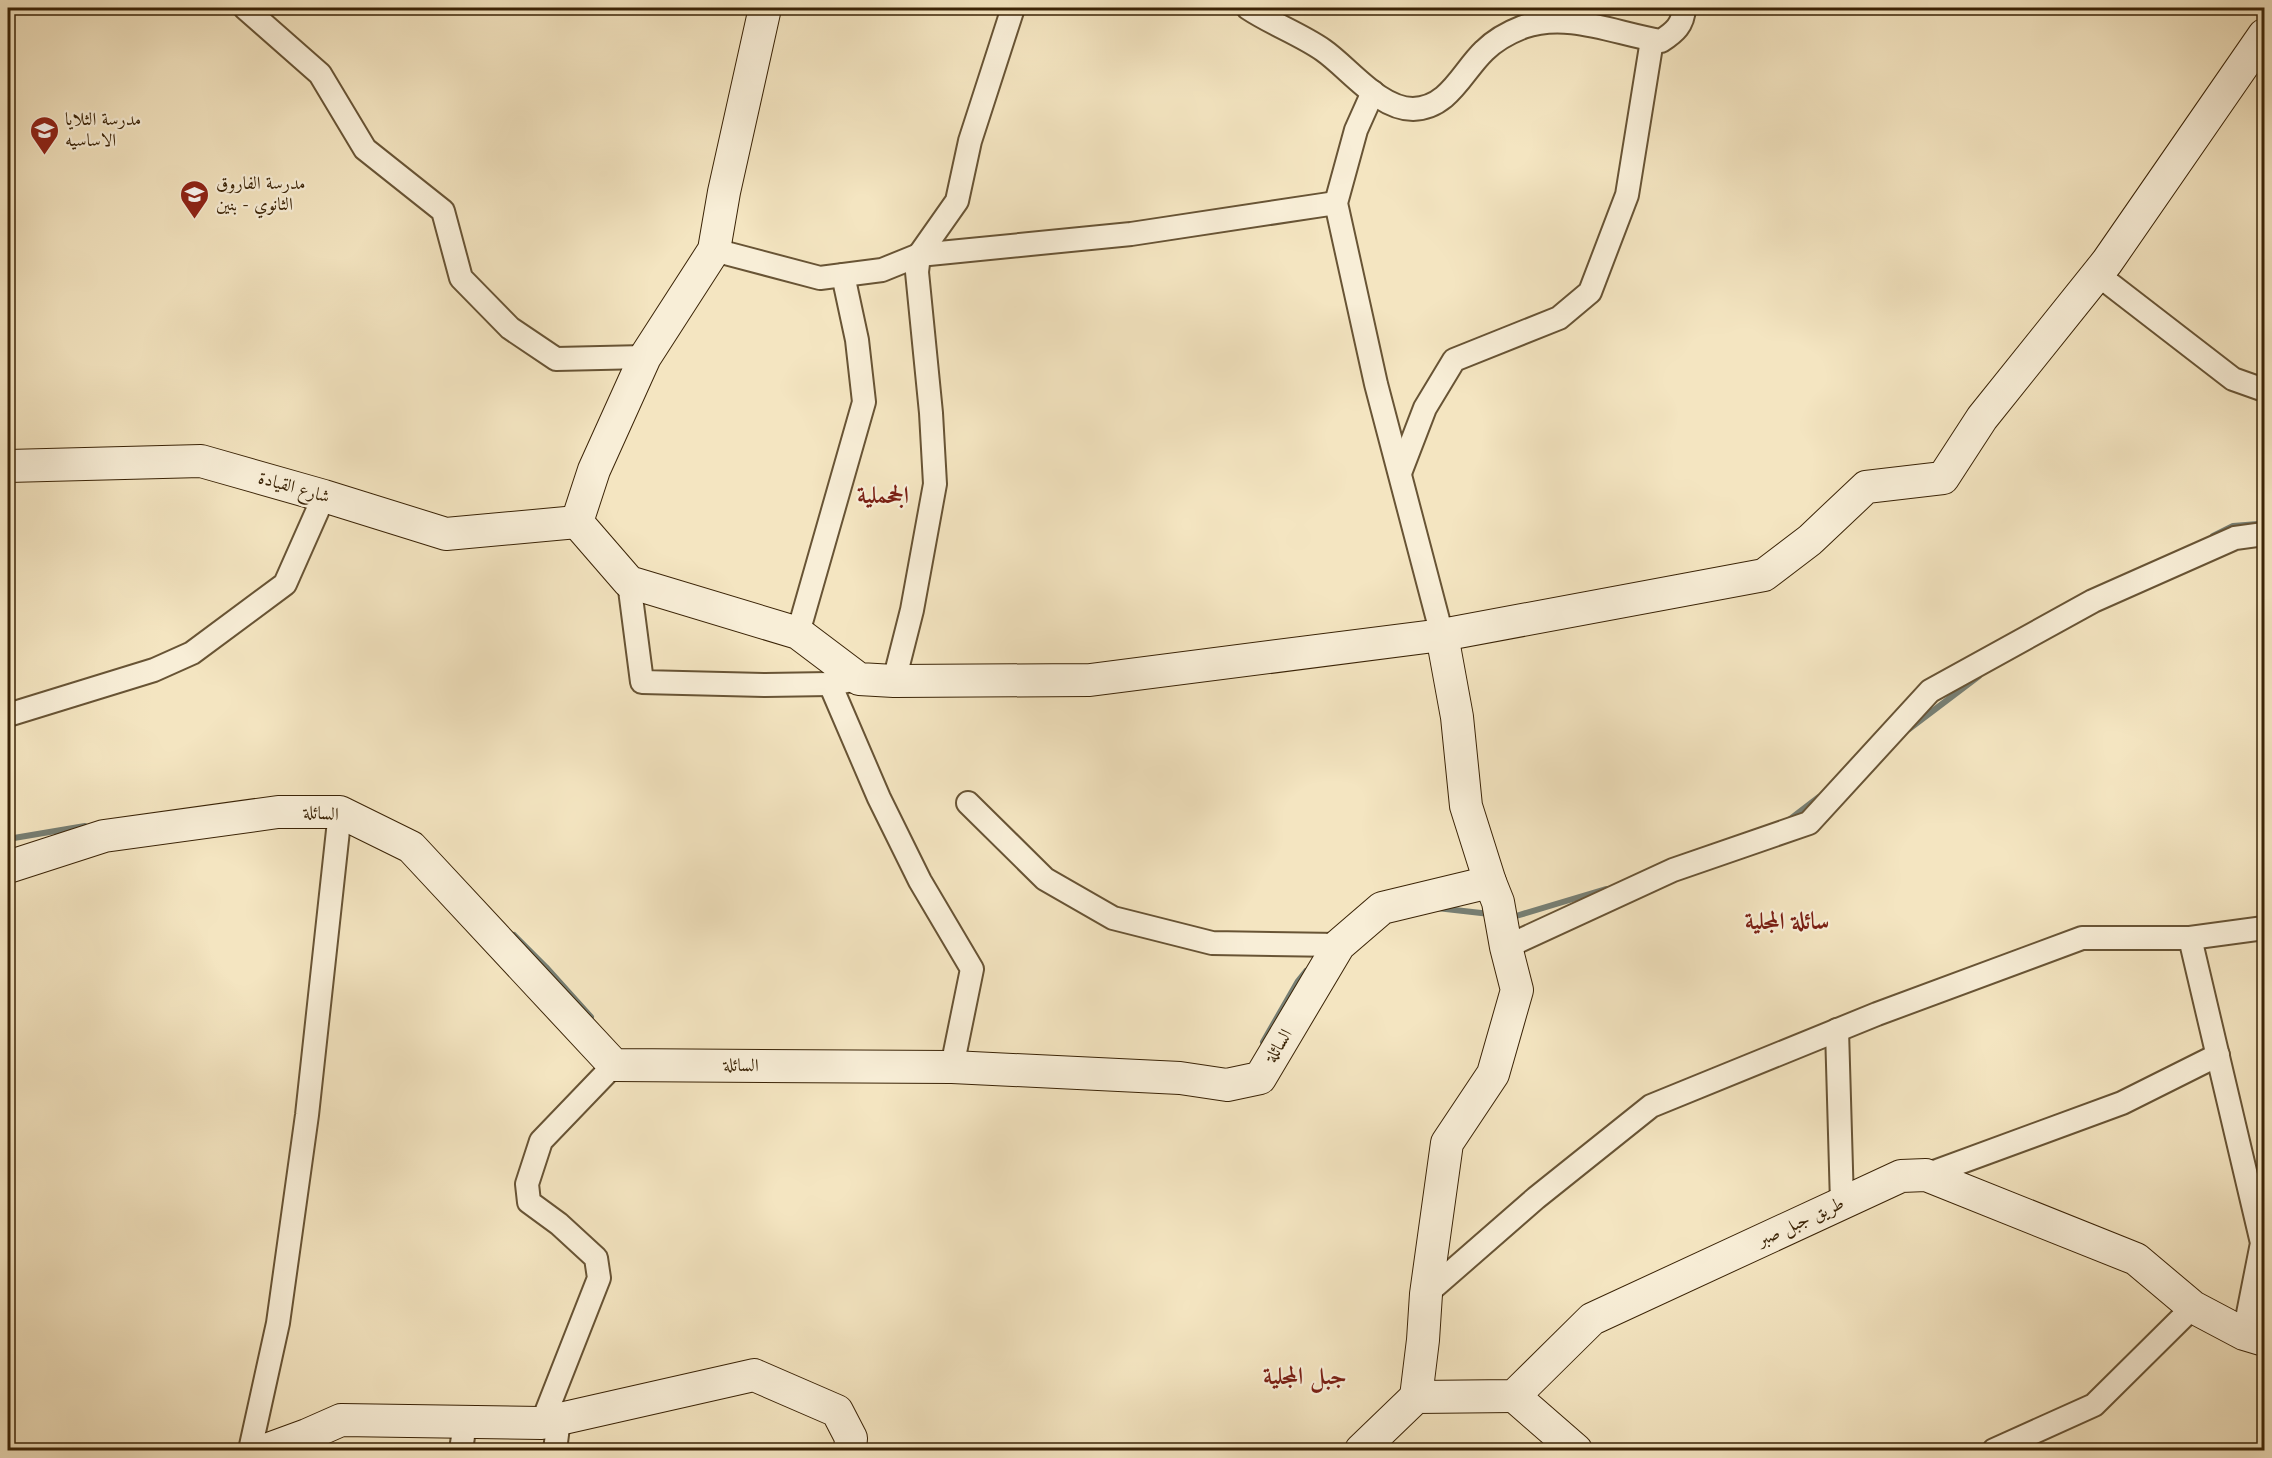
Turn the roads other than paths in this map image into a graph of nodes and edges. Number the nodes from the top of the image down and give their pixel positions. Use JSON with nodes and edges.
{"nodes":[{"id":1,"x":245,"y":8,"type":"edge"},
{"id":2,"x":765,"y":8,"type":"edge"},
{"id":3,"x":1013,"y":8,"type":"edge"},
{"id":4,"x":1248,"y":8,"type":"edge"},
{"id":5,"x":1684,"y":8,"type":"edge"},
{"id":6,"x":2265,"y":35,"type":"edge"},
{"id":7,"x":1652,"y":40,"type":"junction"},
{"id":8,"x":1373,"y":92,"type":"junction"},
{"id":9,"x":1336,"y":203,"type":"junction"},
{"id":10,"x":714,"y":250,"type":"junction"},
{"id":11,"x":920,"y":255,"type":"junction"},
{"id":12,"x":2097,"y":274,"type":"junction"},
{"id":13,"x":843,"y":275,"type":"junction"},
{"id":14,"x":645,"y":357,"type":"junction"},
{"id":15,"x":2265,"y":390,"type":"edge"},
{"id":16,"x":8,"y":466,"type":"edge"},
{"id":17,"x":1400,"y":473,"type":"junction"},
{"id":18,"x":324,"y":496,"type":"junction"},
{"id":19,"x":577,"y":522,"type":"junction"},
{"id":20,"x":2265,"y":534,"type":"edge"},
{"id":21,"x":629,"y":582,"type":"junction"},
{"id":22,"x":798,"y":633,"type":"junction"},
{"id":23,"x":1442,"y":635,"type":"junction"},
{"id":24,"x":894,"y":681,"type":"junction"},
{"id":25,"x":844,"y":682,"type":"junction"},
{"id":26,"x":8,"y":715,"type":"edge"},
{"id":27,"x":968,"y":803,"type":"dead end"},
{"id":28,"x":340,"y":812,"type":"junction"},
{"id":29,"x":8,"y":867,"type":"edge"},
{"id":30,"x":1490,"y":882,"type":"junction"},
{"id":31,"x":2265,"y":928,"type":"edge"},
{"id":32,"x":2190,"y":938,"type":"junction"},
{"id":33,"x":1339,"y":945,"type":"junction"},
{"id":34,"x":1506,"y":947,"type":"junction"},
{"id":35,"x":1837,"y":1030,"type":"junction"},
{"id":36,"x":2218,"y":1055,"type":"junction"},
{"id":37,"x":614,"y":1065,"type":"junction"},
{"id":38,"x":952,"y":1067,"type":"junction"},
{"id":39,"x":1926,"y":1175,"type":"junction"},
{"id":40,"x":1842,"y":1203,"type":"junction"},
{"id":41,"x":1426,"y":1294,"type":"junction"},
{"id":42,"x":2193,"y":1307,"type":"junction"},
{"id":43,"x":2254,"y":1337,"type":"edge"},
{"id":44,"x":1514,"y":1396,"type":"junction"},
{"id":45,"x":1416,"y":1397,"type":"junction"},
{"id":46,"x":550,"y":1421,"type":"junction"},
{"id":47,"x":463,"y":1437,"type":"edge"},
{"id":48,"x":250,"y":1450,"type":"edge"},
{"id":49,"x":266,"y":1450,"type":"edge"},
{"id":50,"x":555,"y":1450,"type":"edge"},
{"id":51,"x":850,"y":1450,"type":"edge"},
{"id":52,"x":1361,"y":1450,"type":"edge"},
{"id":53,"x":1576,"y":1450,"type":"edge"},
{"id":54,"x":1994,"y":1450,"type":"edge"}],
"edges":[{"from":1,"to":14,"type":"street"},
{"from":2,"to":10,"type":"street"},
{"from":3,"to":11,"type":"street"},
{"from":4,"to":8,"type":"street"},
{"from":5,"to":7,"type":"street"},
{"from":6,"to":12,"type":"street"},
{"from":7,"to":8,"type":"street"},
{"from":7,"to":17,"type":"street"},
{"from":8,"to":9,"type":"street"},
{"from":9,"to":11,"type":"street"},
{"from":9,"to":17,"type":"street"},
{"from":10,"to":13,"type":"street"},
{"from":10,"to":14,"type":"street"},
{"from":11,"to":13,"type":"street"},
{"from":11,"to":24,"type":"street"},
{"from":12,"to":15,"type":"street"},
{"from":12,"to":23,"type":"street"},
{"from":13,"to":22,"type":"street"},
{"from":14,"to":19,"type":"street"},
{"from":16,"to":18,"type":"street","name":"شارع القيادة"},
{"from":17,"to":23,"type":"street"},
{"from":18,"to":19,"type":"street","name":"شارع القيادة"},
{"from":18,"to":26,"type":"street"},
{"from":19,"to":21,"type":"street"},
{"from":20,"to":34,"type":"street"},
{"from":21,"to":22,"type":"street"},
{"from":21,"to":25,"type":"street"},
{"from":22,"to":25,"type":"street"},
{"from":23,"to":24,"type":"street"},
{"from":23,"to":30,"type":"street"},
{"from":24,"to":25,"type":"street"},
{"from":25,"to":38,"type":"street"},
{"from":27,"to":33,"type":"street"},
{"from":28,"to":29,"type":"street","name":"السائلة"},
{"from":28,"to":37,"type":"street","name":"السائلة"},
{"from":28,"to":48,"type":"street"},
{"from":30,"to":33,"type":"street","name":"السائلة"},
{"from":30,"to":34,"type":"street"},
{"from":31,"to":32,"type":"street"},
{"from":32,"to":35,"type":"street"},
{"from":32,"to":36,"type":"street"},
{"from":33,"to":38,"type":"street","name":"السائلة"},
{"from":34,"to":41,"type":"street"},
{"from":35,"to":40,"type":"street"},
{"from":35,"to":41,"type":"street"},
{"from":36,"to":39,"type":"street"},
{"from":36,"to":43,"type":"street"},
{"from":37,"to":38,"type":"street","name":"السائلة"},
{"from":37,"to":46,"type":"street"},
{"from":39,"to":40,"type":"street","name":"طريق جبل صبر"},
{"from":39,"to":42,"type":"street","name":"طريق جبل صبر"},
{"from":40,"to":44,"type":"street","name":"طريق جبل صبر"},
{"from":41,"to":45,"type":"street"},
{"from":42,"to":43,"type":"street","name":"طريق جبل صبر"},
{"from":42,"to":54,"type":"street"},
{"from":44,"to":45,"type":"street"},
{"from":44,"to":53,"type":"street"},
{"from":45,"to":52,"type":"street"},
{"from":46,"to":47,"type":"street"},
{"from":46,"to":50,"type":"street"},
{"from":46,"to":51,"type":"street"},
{"from":47,"to":49,"type":"street"}]}
